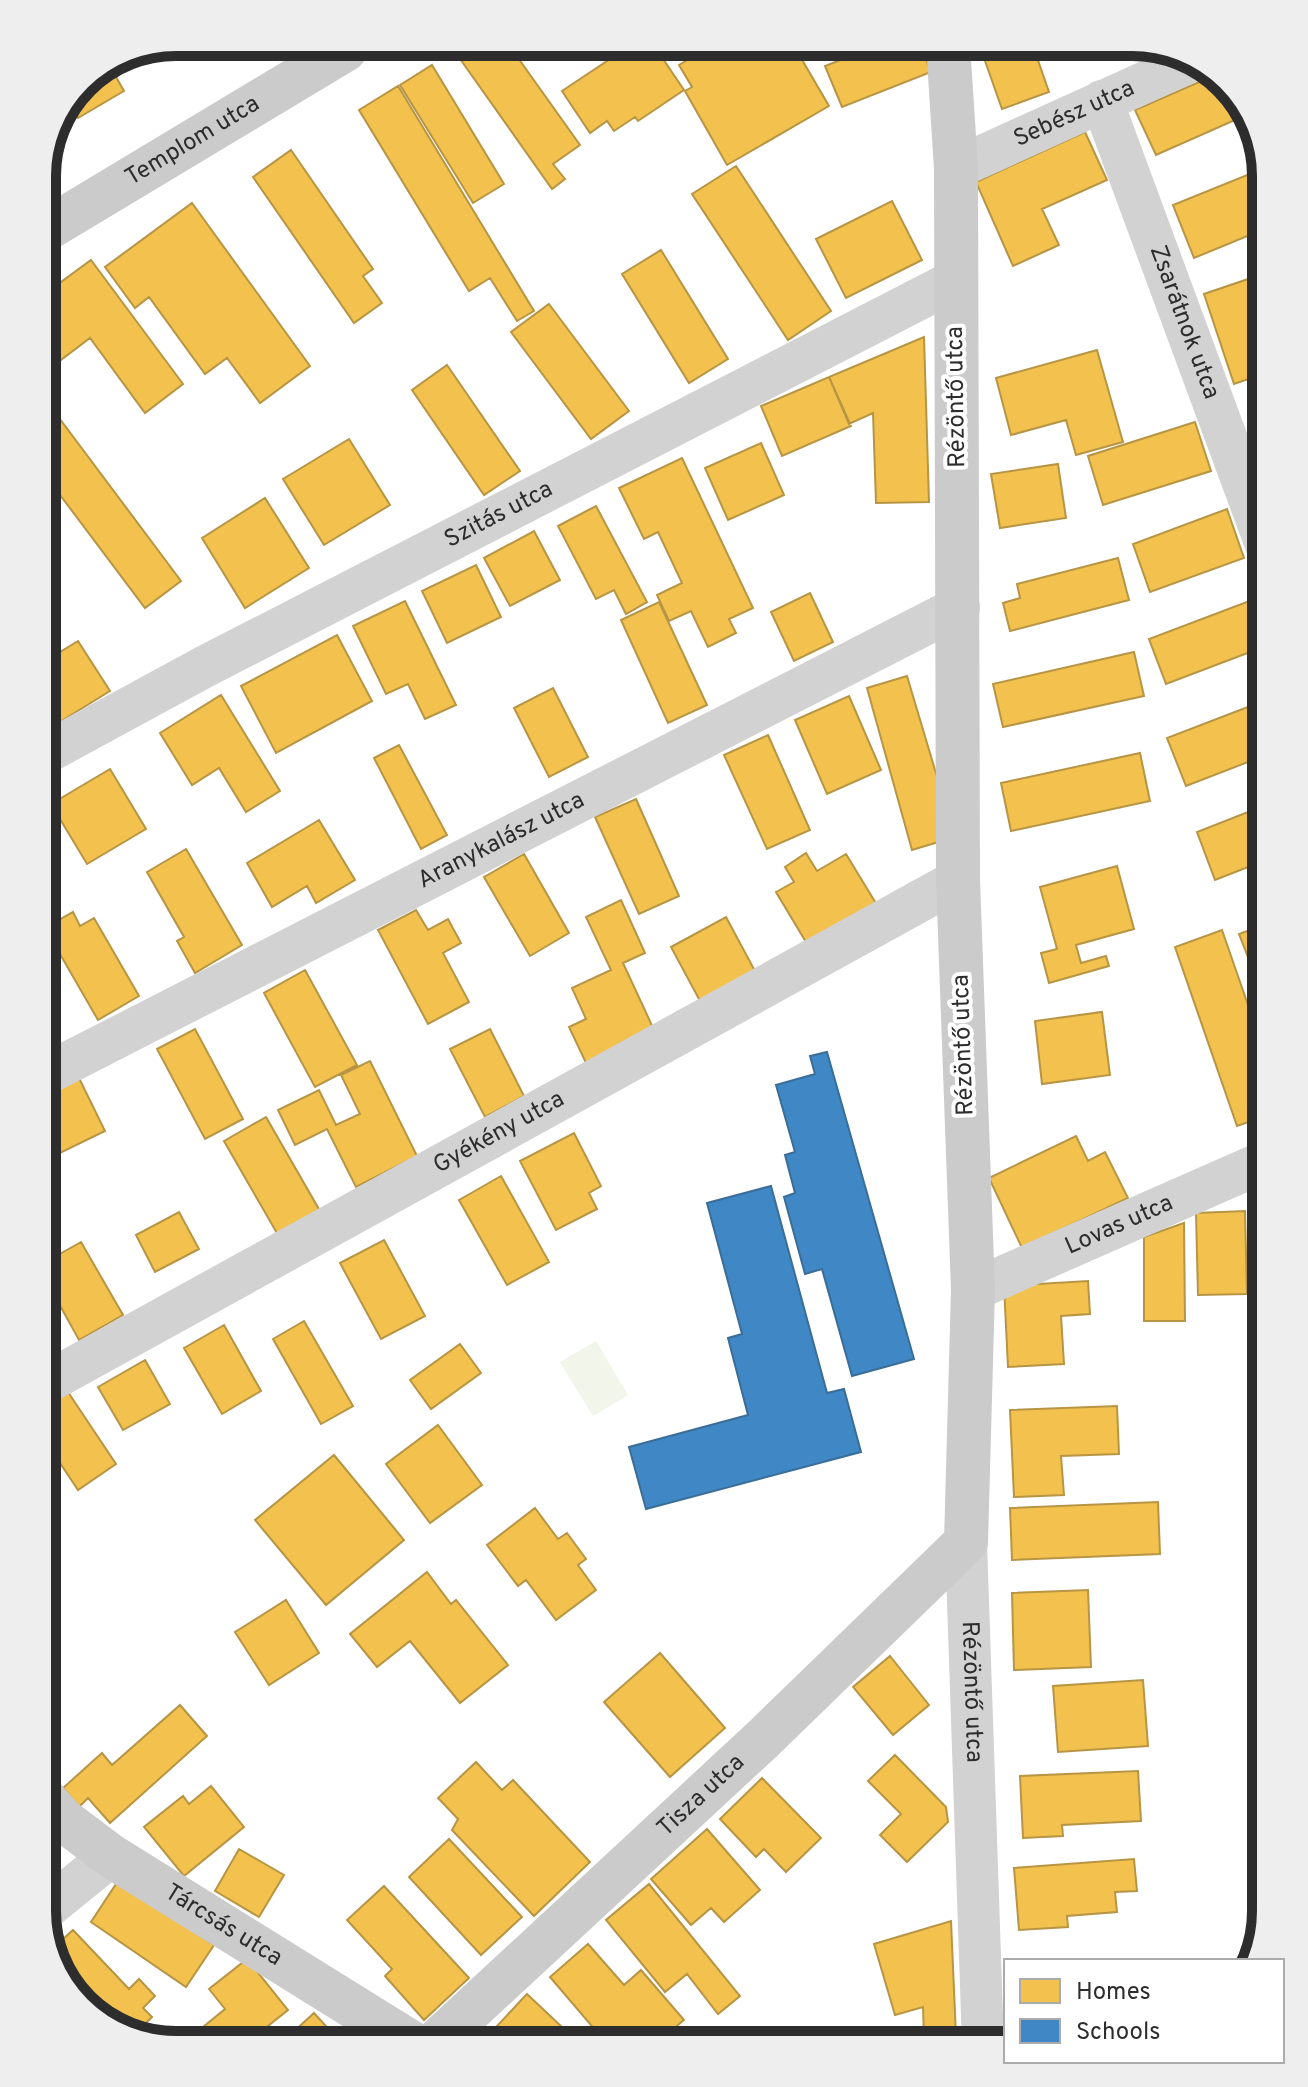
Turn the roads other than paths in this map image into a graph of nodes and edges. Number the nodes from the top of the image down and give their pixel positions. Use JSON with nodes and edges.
{"nodes":[{"id":1,"x":335,"y":56,"type":"edge"},
{"id":2,"x":949,"y":56,"type":"edge"},
{"id":3,"x":1180,"y":66,"type":"edge"},
{"id":4,"x":1102,"y":101,"type":"junction"},
{"id":5,"x":956,"y":168,"type":"junction"},
{"id":6,"x":56,"y":224,"type":"edge"},
{"id":7,"x":956,"y":280,"type":"junction"},
{"id":8,"x":1252,"y":507,"type":"edge"},
{"id":9,"x":959,"y":607,"type":"junction"},
{"id":10,"x":56,"y":747,"type":"edge"},
{"id":11,"x":958,"y":880,"type":"junction"},
{"id":12,"x":56,"y":1069,"type":"edge"},
{"id":13,"x":1252,"y":1167,"type":"edge"},
{"id":14,"x":973,"y":1290,"type":"junction"},
{"id":15,"x":56,"y":1377,"type":"edge"},
{"id":16,"x":966,"y":1542,"type":"junction"},
{"id":17,"x":56,"y":1812,"type":"edge"},
{"id":18,"x":111,"y":1856,"type":"junction"},
{"id":19,"x":56,"y":1901,"type":"edge"},
{"id":20,"x":392,"y":2031,"type":"edge"},
{"id":21,"x":448,"y":2031,"type":"edge"},
{"id":22,"x":983,"y":2031,"type":"edge"}],
"edges":[{"from":1,"to":6,"type":"main road","name":"Templom utca"},
{"from":2,"to":5,"type":"main road","name":"Rézöntő utca"},
{"from":3,"to":4,"type":"street","name":"Sebész utca"},
{"from":4,"to":5,"type":"street","name":"Sebész utca"},
{"from":4,"to":8,"type":"street","name":"Zsarátnok utca"},
{"from":5,"to":7,"type":"main road","name":"Rézöntő utca"},
{"from":7,"to":9,"type":"main road","name":"Rézöntő utca"},
{"from":7,"to":10,"type":"street","name":"Szitás utca"},
{"from":9,"to":11,"type":"main road","name":"Rézöntő utca"},
{"from":9,"to":12,"type":"street","name":"Aranykalász utca"},
{"from":11,"to":14,"type":"main road","name":"Rézöntő utca"},
{"from":11,"to":15,"type":"street","name":"Gyékény utca"},
{"from":13,"to":14,"type":"street","name":"Lovas utca"},
{"from":14,"to":16,"type":"main road","name":"Rézöntő utca"},
{"from":16,"to":21,"type":"main road","name":"Tisza utca"},
{"from":16,"to":22,"type":"street","name":"Rézöntő utca"},
{"from":17,"to":18,"type":"main road","name":"Tárcsás utca"},
{"from":18,"to":19,"type":"street"},
{"from":18,"to":20,"type":"main road","name":"Tárcsás utca"}]}
